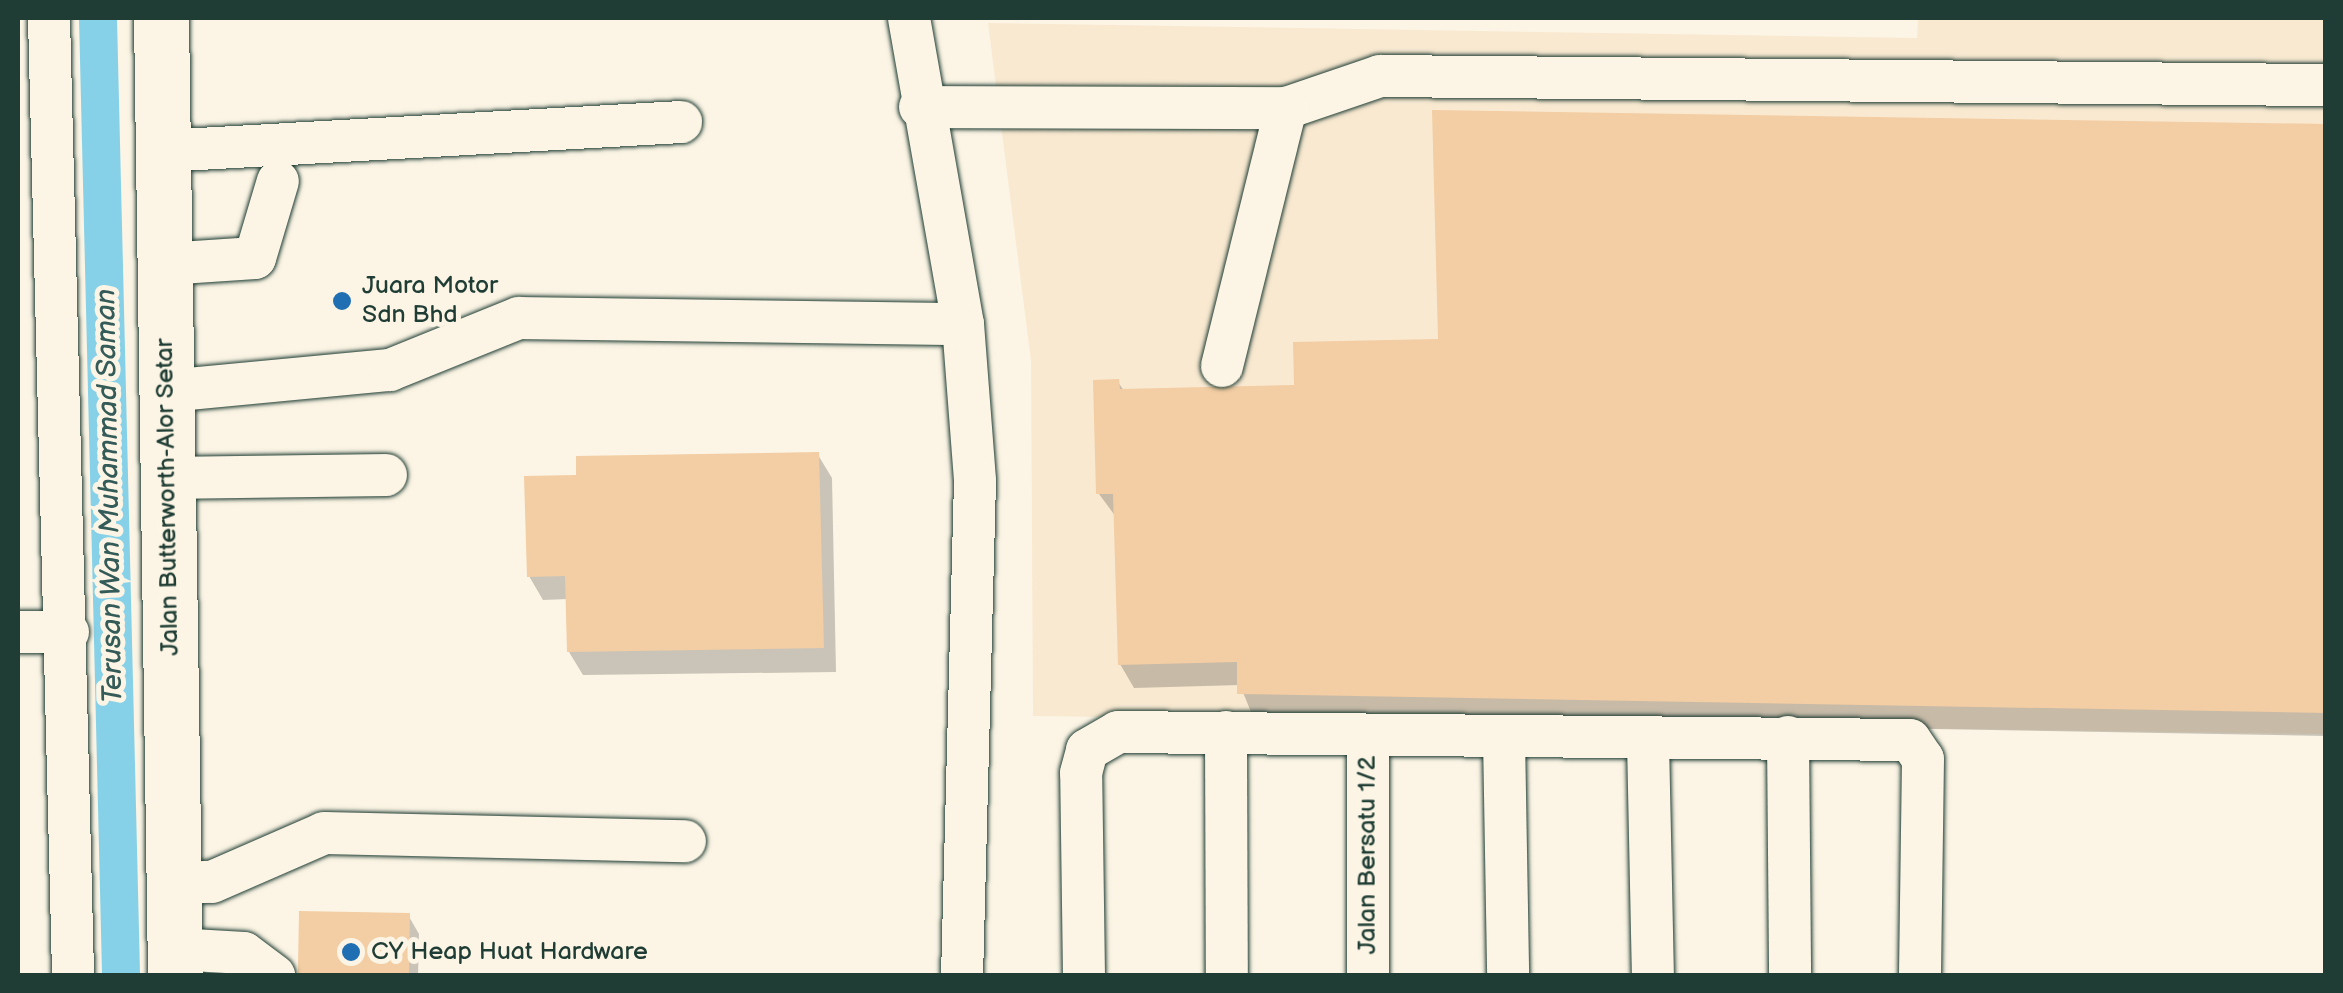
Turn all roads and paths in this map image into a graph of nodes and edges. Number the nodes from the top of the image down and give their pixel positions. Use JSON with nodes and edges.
{"nodes":[{"id":1,"x":49,"y":18,"type":"edge"},
{"id":2,"x":161,"y":18,"type":"edge"},
{"id":3,"x":908,"y":18,"type":"edge"},
{"id":4,"x":2326,"y":85,"type":"edge"},
{"id":5,"x":920,"y":106,"type":"junction"},
{"id":6,"x":1286,"y":108,"type":"junction"},
{"id":7,"x":681,"y":122,"type":"dead end"},
{"id":8,"x":163,"y":151,"type":"junction"},
{"id":9,"x":278,"y":181,"type":"dead end"},
{"id":10,"x":165,"y":264,"type":"junction"},
{"id":11,"x":963,"y":324,"type":"junction"},
{"id":12,"x":1222,"y":366,"type":"dead end"},
{"id":13,"x":166,"y":391,"type":"junction"},
{"id":14,"x":386,"y":475,"type":"dead end"},
{"id":15,"x":168,"y":478,"type":"junction"},
{"id":16,"x":18,"y":632,"type":"edge"},
{"id":17,"x":68,"y":632,"type":"junction"},
{"id":18,"x":1226,"y":732,"type":"junction"},
{"id":19,"x":1368,"y":735,"type":"junction"},
{"id":20,"x":1504,"y":738,"type":"junction"},
{"id":21,"x":1788,"y":738,"type":"junction"},
{"id":22,"x":1648,"y":741,"type":"junction"},
{"id":23,"x":685,"y":841,"type":"dead end"},
{"id":24,"x":174,"y":883,"type":"junction"},
{"id":25,"x":175,"y":962,"type":"edge"},
{"id":26,"x":73,"y":976,"type":"edge"},
{"id":27,"x":274,"y":976,"type":"edge"},
{"id":28,"x":962,"y":976,"type":"edge"},
{"id":29,"x":1084,"y":976,"type":"edge"},
{"id":30,"x":1227,"y":976,"type":"edge"},
{"id":31,"x":1368,"y":976,"type":"edge"},
{"id":32,"x":1508,"y":976,"type":"edge"},
{"id":33,"x":1652,"y":976,"type":"edge"},
{"id":34,"x":1790,"y":976,"type":"edge"},
{"id":35,"x":1920,"y":976,"type":"edge"}],
"edges":[{"from":1,"to":17,"type":"street"},
{"from":2,"to":8,"type":"main road","name":"Jalan Butterworth-Alor Setar"},
{"from":3,"to":5,"type":"street"},
{"from":4,"to":6,"type":"street"},
{"from":5,"to":6,"type":"street"},
{"from":5,"to":11,"type":"street"},
{"from":6,"to":12,"type":"street"},
{"from":7,"to":8,"type":"street"},
{"from":8,"to":10,"type":"main road","name":"Jalan Butterworth-Alor Setar"},
{"from":9,"to":10,"type":"street"},
{"from":10,"to":13,"type":"main road","name":"Jalan Butterworth-Alor Setar"},
{"from":11,"to":13,"type":"street"},
{"from":11,"to":28,"type":"street"},
{"from":13,"to":15,"type":"main road","name":"Jalan Butterworth-Alor Setar"},
{"from":14,"to":15,"type":"street"},
{"from":15,"to":24,"type":"main road","name":"Jalan Butterworth-Alor Setar"},
{"from":16,"to":17,"type":"street"},
{"from":17,"to":26,"type":"street"},
{"from":18,"to":19,"type":"street"},
{"from":18,"to":29,"type":"street"},
{"from":18,"to":30,"type":"street"},
{"from":19,"to":20,"type":"street"},
{"from":19,"to":31,"type":"street","name":"Jalan Bersatu 1/2"},
{"from":20,"to":22,"type":"street"},
{"from":20,"to":32,"type":"street"},
{"from":21,"to":22,"type":"street"},
{"from":21,"to":34,"type":"street"},
{"from":21,"to":35,"type":"street"},
{"from":22,"to":33,"type":"street"},
{"from":23,"to":24,"type":"street"},
{"from":24,"to":25,"type":"main road","name":"Jalan Butterworth-Alor Setar"},
{"from":25,"to":27,"type":"street"}]}
